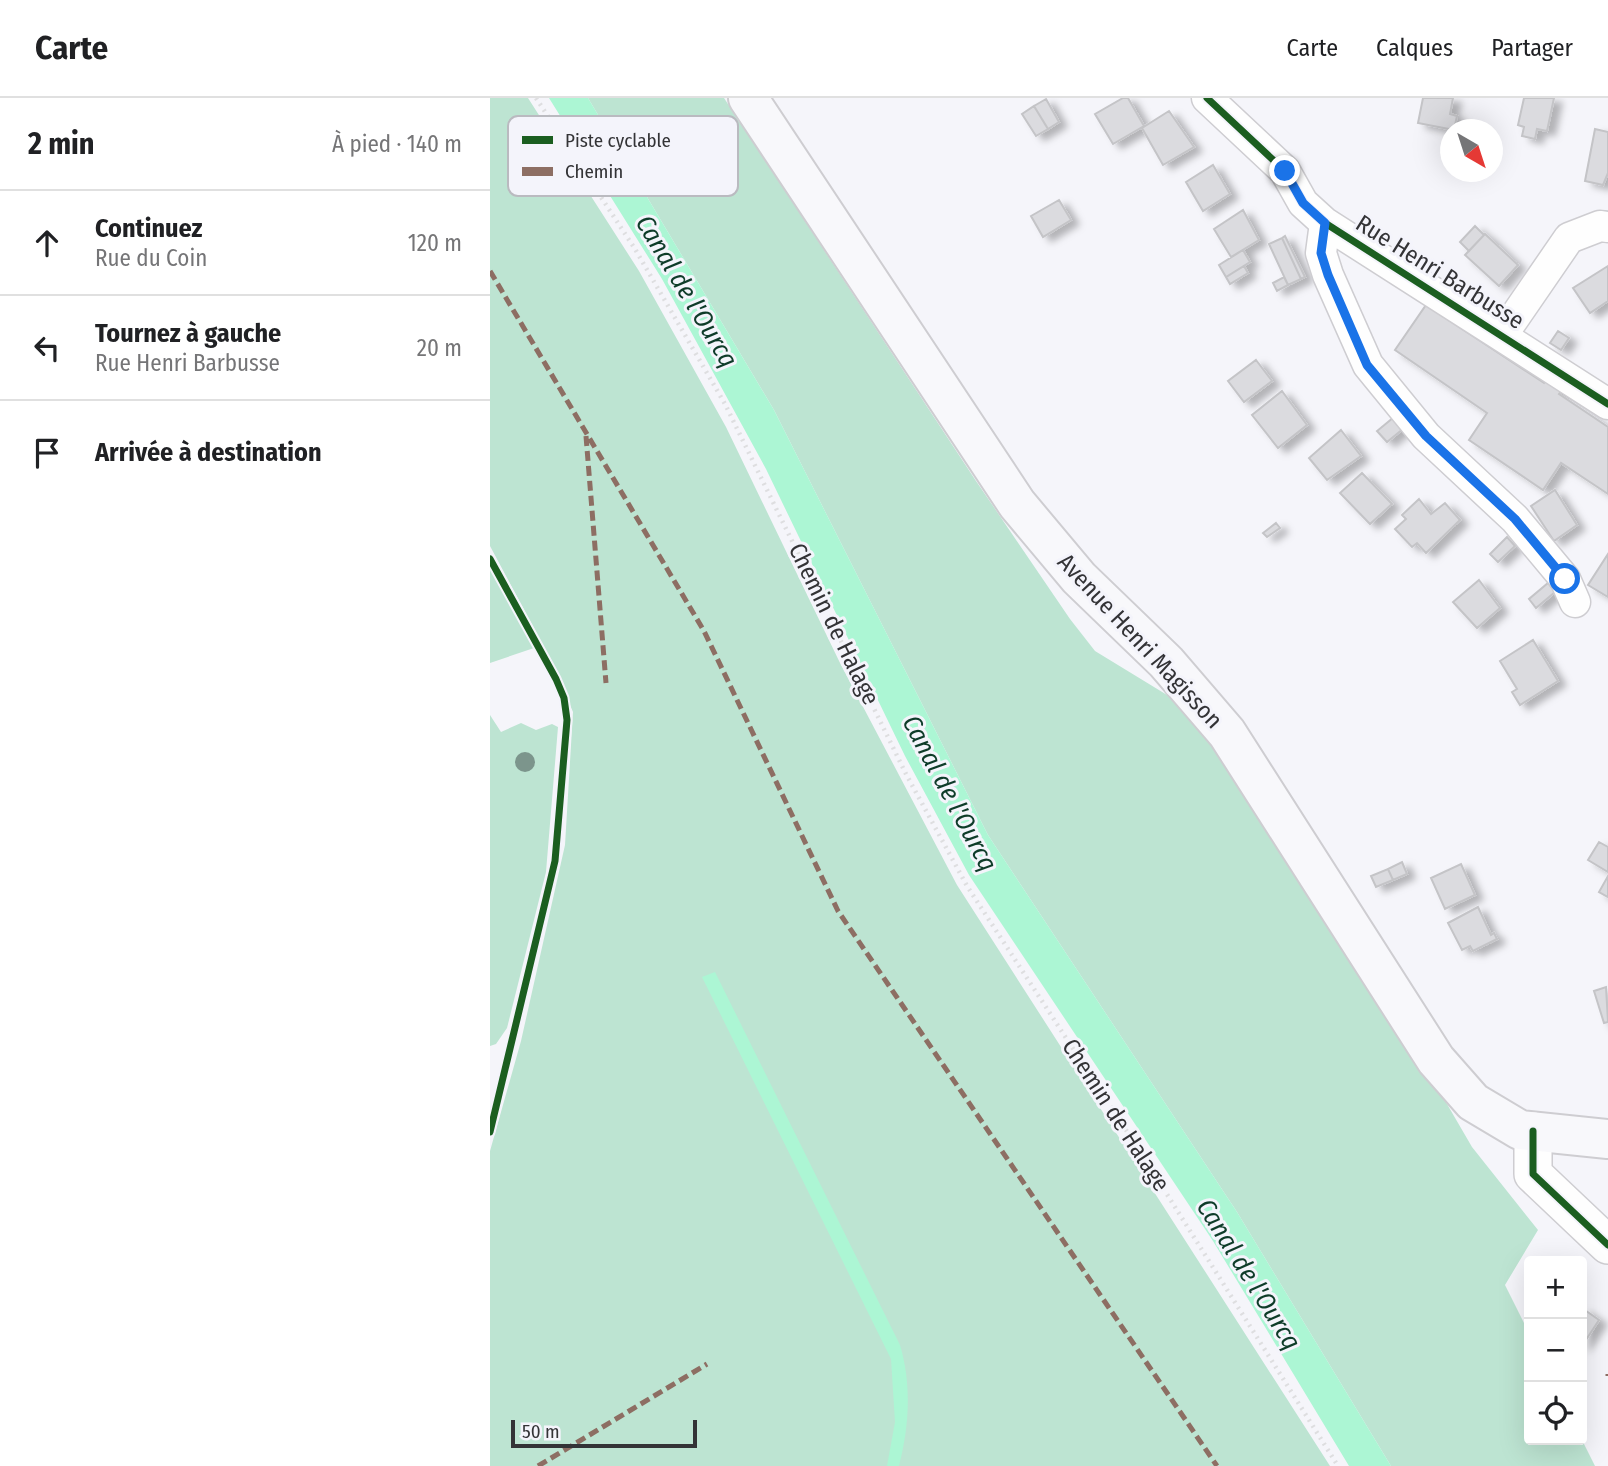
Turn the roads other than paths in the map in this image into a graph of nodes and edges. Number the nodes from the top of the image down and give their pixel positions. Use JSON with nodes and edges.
{"nodes":[{"id":1,"x":748,"y":98,"type":"edge"},
{"id":2,"x":1207,"y":98,"type":"edge"},
{"id":3,"x":1325,"y":223,"type":"junction"},
{"id":4,"x":1608,"y":227,"type":"edge"},
{"id":5,"x":1503,"y":334,"type":"junction"},
{"id":6,"x":1608,"y":404,"type":"edge"},
{"id":7,"x":1575,"y":602,"type":"dead end"},
{"id":8,"x":1533,"y":1131,"type":"junction"},
{"id":9,"x":1608,"y":1139,"type":"edge"},
{"id":10,"x":1608,"y":1245,"type":"edge"}],
"edges":[{"from":1,"to":8,"type":"main road","name":"Avenue Henri Magisson"},
{"from":2,"to":3,"type":"street","name":"Rue Henri Barbusse"},
{"from":3,"to":5,"type":"street","name":"Rue Henri Barbusse"},
{"from":3,"to":7,"type":"street"},
{"from":4,"to":5,"type":"street"},
{"from":5,"to":6,"type":"street","name":"Rue Henri Barbusse"},
{"from":8,"to":9,"type":"main road","name":"Avenue Henri Magisson"},
{"from":8,"to":10,"type":"street"}]}
